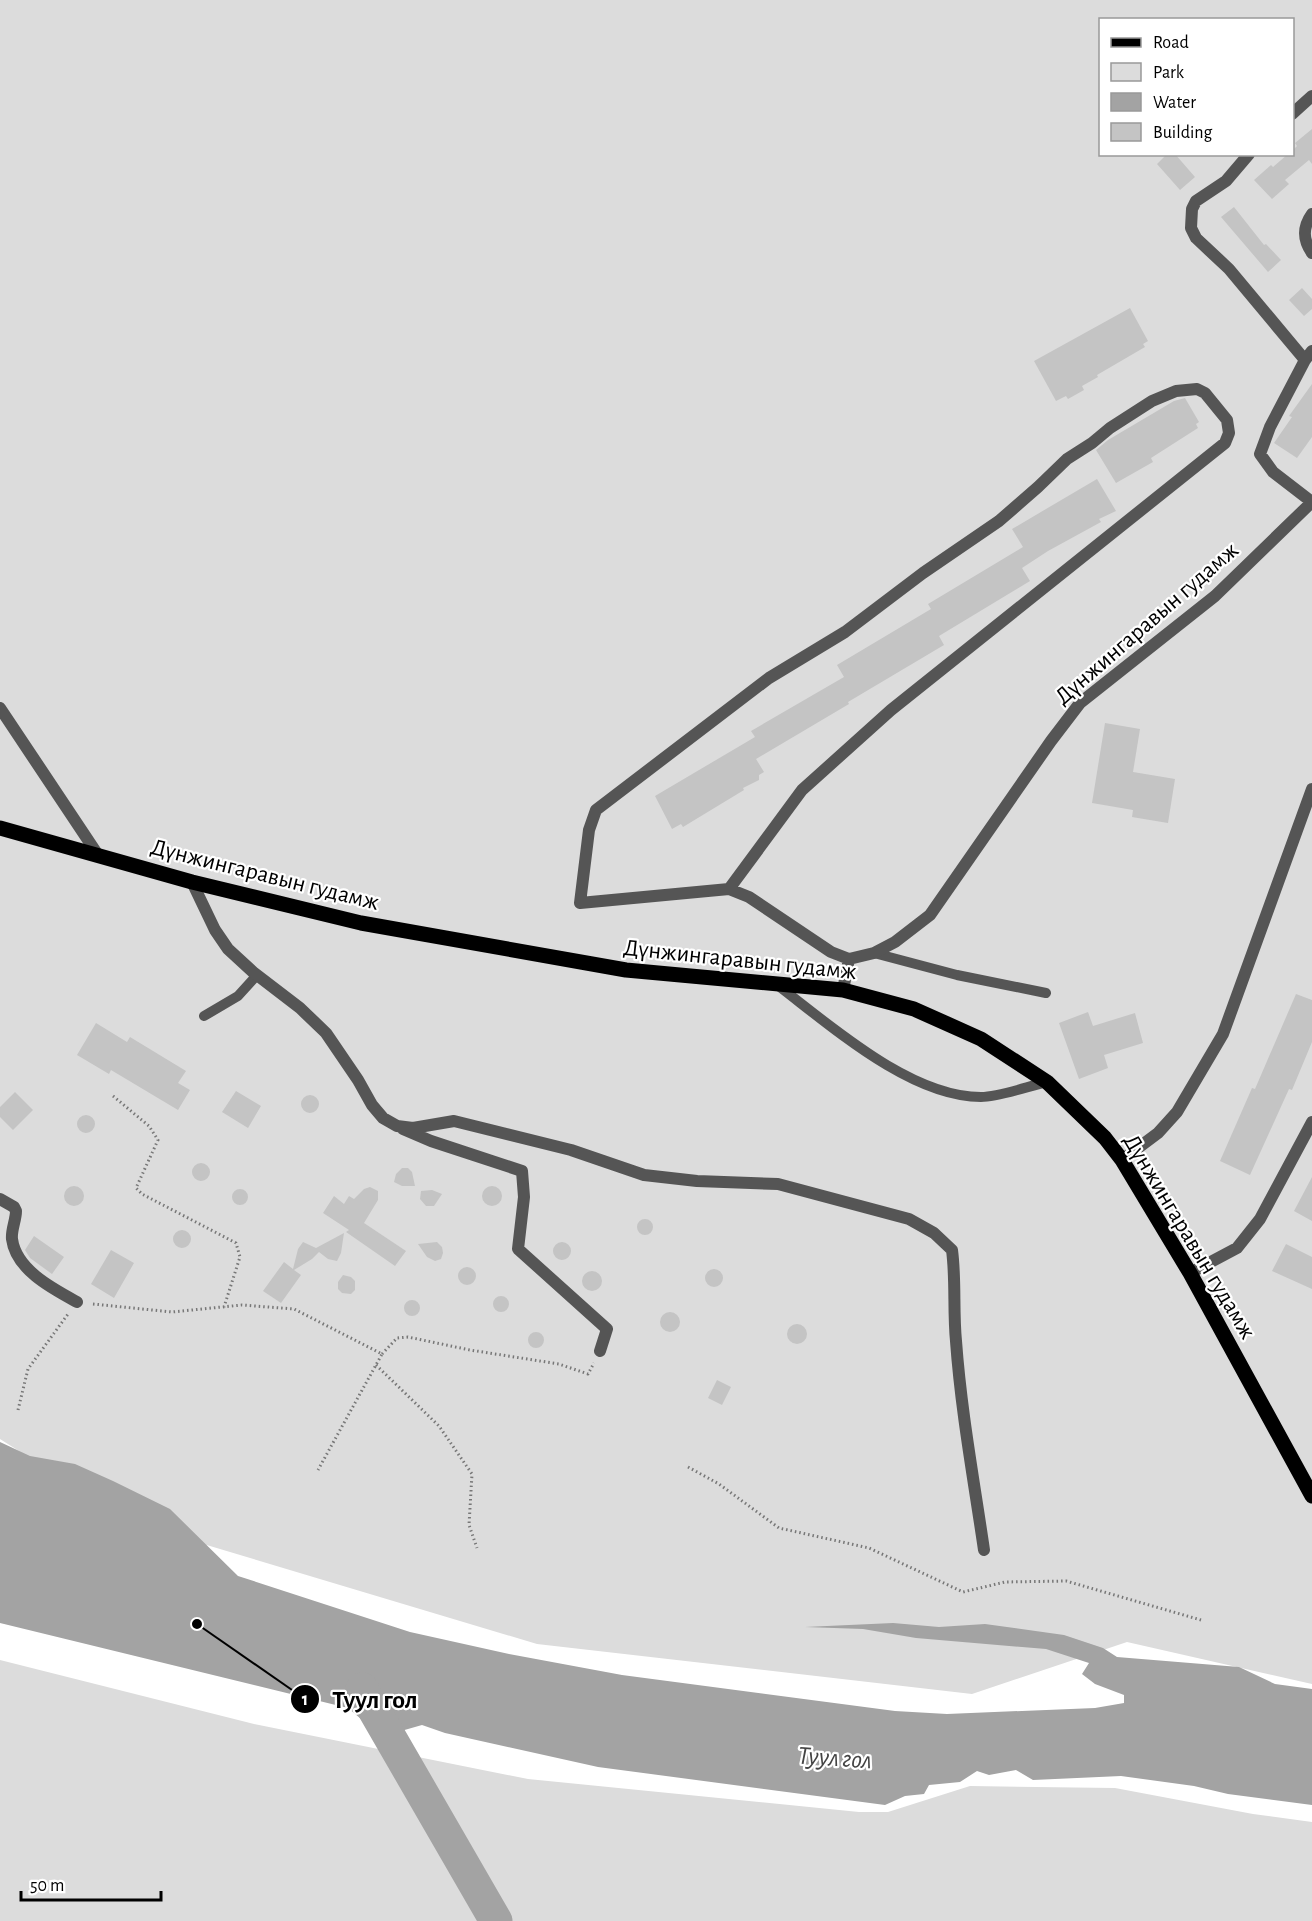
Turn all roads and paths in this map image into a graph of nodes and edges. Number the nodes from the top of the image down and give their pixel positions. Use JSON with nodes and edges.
{"nodes":[{"id":1,"x":1312,"y":96,"type":"edge"},
{"id":2,"x":1294,"y":113,"type":"edge"},
{"id":3,"x":1248,"y":156,"type":"edge"},
{"id":4,"x":1312,"y":214,"type":"edge"},
{"id":5,"x":1312,"y":253,"type":"edge"},
{"id":6,"x":1309,"y":356,"type":"edge"},
{"id":7,"x":1312,"y":502,"type":"edge"},
{"id":8,"x":0,"y":708,"type":"edge"},
{"id":9,"x":1312,"y":789,"type":"edge"},
{"id":10,"x":0,"y":828,"type":"edge"},
{"id":11,"x":98,"y":855,"type":"junction"},
{"id":12,"x":192,"y":882,"type":"junction"},
{"id":13,"x":729,"y":889,"type":"junction"},
{"id":14,"x":874,"y":953,"type":"junction"},
{"id":15,"x":849,"y":960,"type":"junction"},
{"id":16,"x":257,"y":975,"type":"junction"},
{"id":17,"x":776,"y":984,"type":"junction"},
{"id":18,"x":843,"y":990,"type":"junction"},
{"id":19,"x":1046,"y":993,"type":"dead end"},
{"id":20,"x":204,"y":1016,"type":"dead end"},
{"id":21,"x":1047,"y":1082,"type":"junction"},
{"id":22,"x":113,"y":1096,"type":"dead end"},
{"id":23,"x":1312,"y":1122,"type":"edge"},
{"id":24,"x":397,"y":1126,"type":"junction"},
{"id":25,"x":1122,"y":1160,"type":"junction"},
{"id":26,"x":0,"y":1199,"type":"edge"},
{"id":27,"x":6,"y":1239,"type":"edge"},
{"id":28,"x":1190,"y":1273,"type":"junction"},
{"id":29,"x":77,"y":1302,"type":"junction"},
{"id":30,"x":224,"y":1307,"type":"junction"},
{"id":31,"x":600,"y":1351,"type":"joint"},
{"id":32,"x":382,"y":1354,"type":"junction"},
{"id":33,"x":376,"y":1365,"type":"junction"},
{"id":34,"x":18,"y":1410,"type":"dead end"},
{"id":35,"x":688,"y":1467,"type":"dead end"},
{"id":36,"x":318,"y":1470,"type":"dead end"},
{"id":37,"x":1312,"y":1496,"type":"edge"},
{"id":38,"x":477,"y":1548,"type":"dead end"},
{"id":39,"x":984,"y":1550,"type":"dead end"},
{"id":40,"x":1201,"y":1620,"type":"dead end"}],
"edges":[{"from":1,"to":2,"type":"street"},
{"from":3,"to":6,"type":"street"},
{"from":4,"to":5,"type":"street"},
{"from":6,"to":7,"type":"street"},
{"from":7,"to":14,"type":"street","name":"Дүнжингаравын гудамж"},
{"from":8,"to":11,"type":"street"},
{"from":9,"to":25,"type":"street"},
{"from":10,"to":11,"type":"main road","name":"Дүнжингаравын гудамж"},
{"from":11,"to":12,"type":"main road","name":"Дүнжингаравын гудамж"},
{"from":12,"to":16,"type":"street"},
{"from":12,"to":17,"type":"main road","name":"Дүнжингаравын гудамж"},
{"from":13,"to":13,"type":"street","name":"Дүнжингаравын гудамж"},
{"from":13,"to":15,"type":"street","name":"Дүнжингаравын гудамж"},
{"from":14,"to":15,"type":"street","name":"Дүнжингаравын гудамж"},
{"from":14,"to":19,"type":"lane"},
{"from":15,"to":18,"type":"street"},
{"from":16,"to":20,"type":"lane"},
{"from":16,"to":24,"type":"street"},
{"from":17,"to":18,"type":"main road","name":"Дүнжингаравын гудамж"},
{"from":17,"to":21,"type":"lane"},
{"from":18,"to":21,"type":"main road","name":"Дүнжингаравын гудамж"},
{"from":21,"to":25,"type":"main road","name":"Дүнжингаравын гудамж"},
{"from":22,"to":30,"type":"path"},
{"from":23,"to":28,"type":"street"},
{"from":24,"to":31,"type":"street"},
{"from":24,"to":39,"type":"street"},
{"from":25,"to":28,"type":"main road","name":"Дүнжингаравын гудамж"},
{"from":26,"to":27,"type":"street"},
{"from":27,"to":29,"type":"street"},
{"from":28,"to":37,"type":"main road","name":"Дүнжингаравын гудамж"},
{"from":29,"to":30,"type":"path"},
{"from":29,"to":34,"type":"path"},
{"from":30,"to":32,"type":"path"},
{"from":31,"to":32,"type":"path"},
{"from":32,"to":33,"type":"path"},
{"from":33,"to":36,"type":"path"},
{"from":33,"to":38,"type":"path"},
{"from":35,"to":40,"type":"path"}]}
